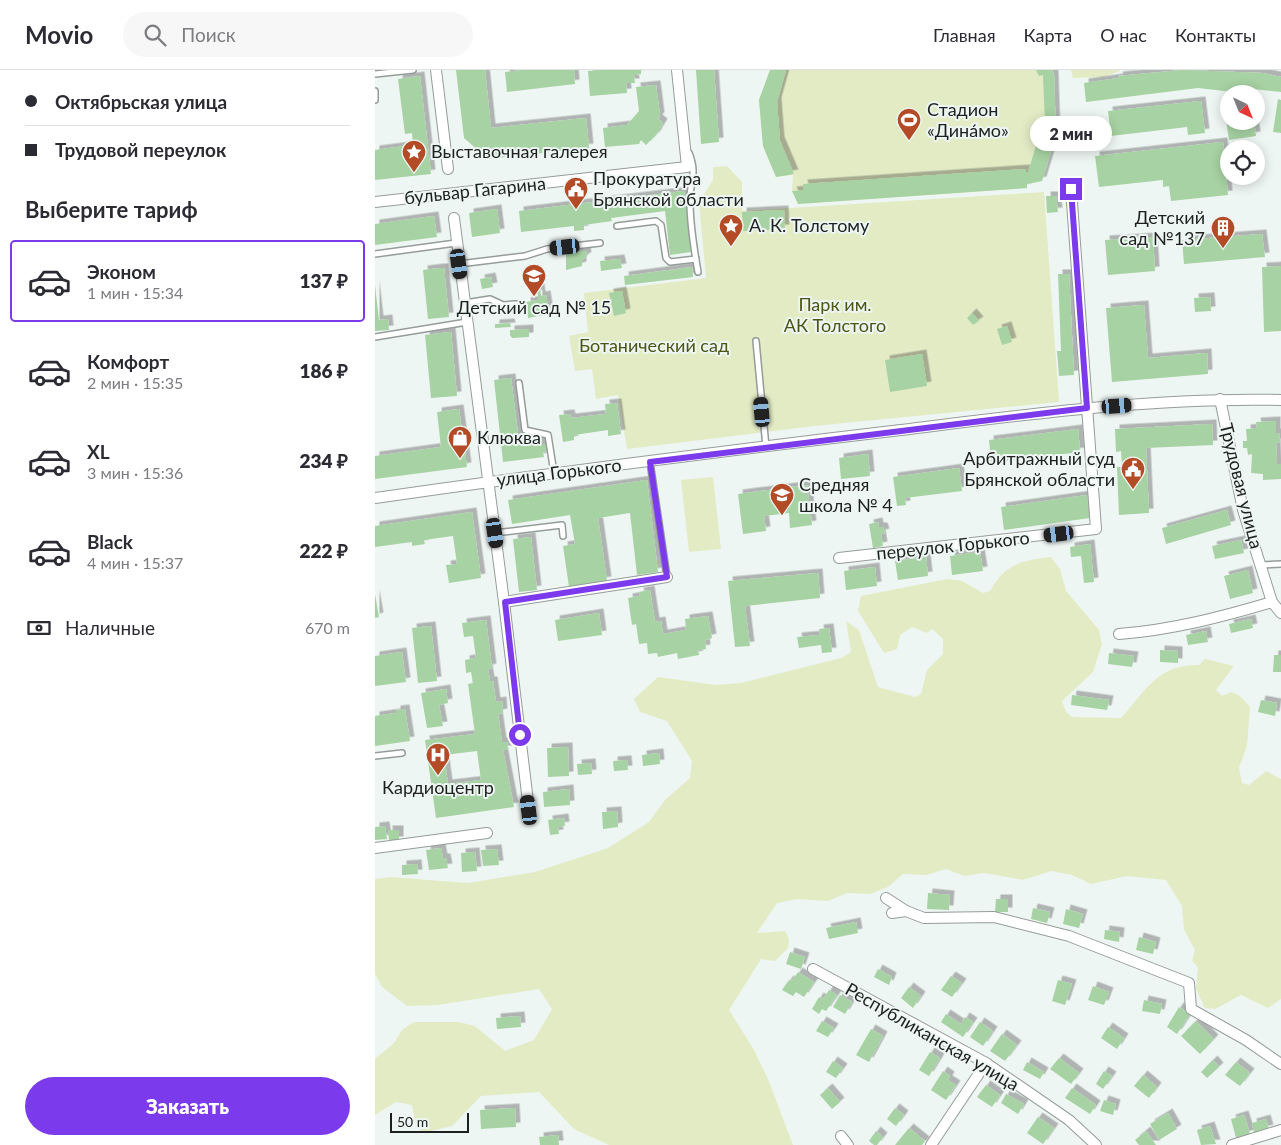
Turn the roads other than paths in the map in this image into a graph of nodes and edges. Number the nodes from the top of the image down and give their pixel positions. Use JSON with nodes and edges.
{"nodes":[{"id":1,"x":413,"y":70,"type":"edge"},
{"id":2,"x":436,"y":70,"type":"edge"},
{"id":3,"x":677,"y":70,"type":"edge"},
{"id":4,"x":375,"y":74,"type":"edge"},
{"id":5,"x":375,"y":91,"type":"edge"},
{"id":6,"x":375,"y":100,"type":"edge"},
{"id":7,"x":684,"y":143,"type":"junction"},
{"id":8,"x":448,"y":169,"type":"dead end"},
{"id":9,"x":1071,"y":189,"type":"dead end"},
{"id":10,"x":375,"y":202,"type":"edge"},
{"id":11,"x":453,"y":218,"type":"dead end"},
{"id":12,"x":617,"y":226,"type":"dead end"},
{"id":13,"x":600,"y":243,"type":"dead end"},
{"id":14,"x":456,"y":244,"type":"junction"},
{"id":15,"x":375,"y":254,"type":"edge"},
{"id":16,"x":696,"y":259,"type":"junction"},
{"id":17,"x":459,"y":264,"type":"junction"},
{"id":18,"x":697,"y":272,"type":"dead end"},
{"id":19,"x":464,"y":303,"type":"junction"},
{"id":20,"x":516,"y":304,"type":"dead end"},
{"id":21,"x":467,"y":322,"type":"junction"},
{"id":22,"x":375,"y":337,"type":"edge"},
{"id":23,"x":757,"y":341,"type":"dead end"},
{"id":24,"x":519,"y":383,"type":"dead end"},
{"id":25,"x":1220,"y":399,"type":"junction"},
{"id":26,"x":1281,"y":400,"type":"edge"},
{"id":27,"x":1087,"y":408,"type":"junction"},
{"id":28,"x":766,"y":447,"type":"junction"},
{"id":29,"x":650,"y":462,"type":"junction"},
{"id":30,"x":554,"y":474,"type":"junction"},
{"id":31,"x":488,"y":482,"type":"junction"},
{"id":32,"x":375,"y":498,"type":"edge"},
{"id":33,"x":495,"y":533,"type":"junction"},
{"id":34,"x":563,"y":536,"type":"dead end"},
{"id":35,"x":839,"y":558,"type":"dead end"},
{"id":36,"x":1281,"y":564,"type":"edge"},
{"id":37,"x":1260,"y":565,"type":"junction"},
{"id":38,"x":667,"y":577,"type":"joint"},
{"id":39,"x":505,"y":602,"type":"junction"},
{"id":40,"x":1272,"y":602,"type":"junction"},
{"id":41,"x":1281,"y":613,"type":"edge"},
{"id":42,"x":1119,"y":634,"type":"dead end"},
{"id":43,"x":402,"y":752,"type":"dead end"},
{"id":44,"x":375,"y":756,"type":"edge"},
{"id":45,"x":529,"y":810,"type":"dead end"},
{"id":46,"x":487,"y":833,"type":"dead end"},
{"id":47,"x":375,"y":848,"type":"edge"},
{"id":48,"x":885,"y":898,"type":"dead end"},
{"id":49,"x":906,"y":911,"type":"junction"},
{"id":50,"x":893,"y":913,"type":"dead end"},
{"id":51,"x":813,"y":969,"type":"dead end"},
{"id":52,"x":986,"y":1063,"type":"junction"},
{"id":53,"x":1281,"y":1064,"type":"edge"},
{"id":54,"x":1281,"y":1130,"type":"edge"},
{"id":55,"x":841,"y":1136,"type":"dead end"},
{"id":56,"x":848,"y":1145,"type":"edge"},
{"id":57,"x":931,"y":1145,"type":"edge"},
{"id":58,"x":1096,"y":1145,"type":"edge"},
{"id":59,"x":1232,"y":1145,"type":"edge"}],
"edges":[{"from":1,"to":4,"type":"lane"},
{"from":2,"to":8,"type":"street"},
{"from":3,"to":7,"type":"street","name":"бульвар Гагарина"},
{"from":5,"to":6,"type":"lane"},
{"from":7,"to":10,"type":"street","name":"бульвар Гагарина"},
{"from":7,"to":16,"type":"lane"},
{"from":9,"to":27,"type":"street"},
{"from":11,"to":14,"type":"street"},
{"from":12,"to":16,"type":"lane"},
{"from":13,"to":17,"type":"lane"},
{"from":14,"to":15,"type":"lane"},
{"from":14,"to":17,"type":"street"},
{"from":16,"to":18,"type":"lane"},
{"from":17,"to":19,"type":"street"},
{"from":19,"to":20,"type":"lane"},
{"from":19,"to":21,"type":"street"},
{"from":21,"to":22,"type":"lane"},
{"from":21,"to":31,"type":"street"},
{"from":23,"to":28,"type":"lane"},
{"from":24,"to":30,"type":"lane"},
{"from":25,"to":26,"type":"street","name":"улица Горького"},
{"from":25,"to":27,"type":"street","name":"улица Горького"},
{"from":25,"to":37,"type":"street","name":"Трудовая улица"},
{"from":27,"to":28,"type":"street","name":"улица Горького"},
{"from":27,"to":35,"type":"street","name":"переулок Горького"},
{"from":28,"to":29,"type":"street","name":"улица Горького"},
{"from":29,"to":30,"type":"street","name":"улица Горького"},
{"from":29,"to":38,"type":"lane"},
{"from":30,"to":31,"type":"street","name":"улица Горького"},
{"from":31,"to":32,"type":"street","name":"улица Горького"},
{"from":31,"to":33,"type":"street"},
{"from":33,"to":34,"type":"lane"},
{"from":33,"to":39,"type":"street"},
{"from":36,"to":37,"type":"lane"},
{"from":37,"to":40,"type":"street","name":"Трудовая улица"},
{"from":38,"to":39,"type":"street"},
{"from":39,"to":45,"type":"street"},
{"from":40,"to":41,"type":"street","name":"Трудовая улица"},
{"from":40,"to":42,"type":"street"},
{"from":43,"to":44,"type":"lane"},
{"from":46,"to":47,"type":"street"},
{"from":48,"to":49,"type":"street"},
{"from":49,"to":50,"type":"street"},
{"from":49,"to":53,"type":"street"},
{"from":51,"to":52,"type":"street","name":"Республиканская улица"},
{"from":52,"to":57,"type":"street"},
{"from":52,"to":58,"type":"street","name":"Республиканская улица"},
{"from":54,"to":59,"type":"street"},
{"from":55,"to":56,"type":"street"}]}
